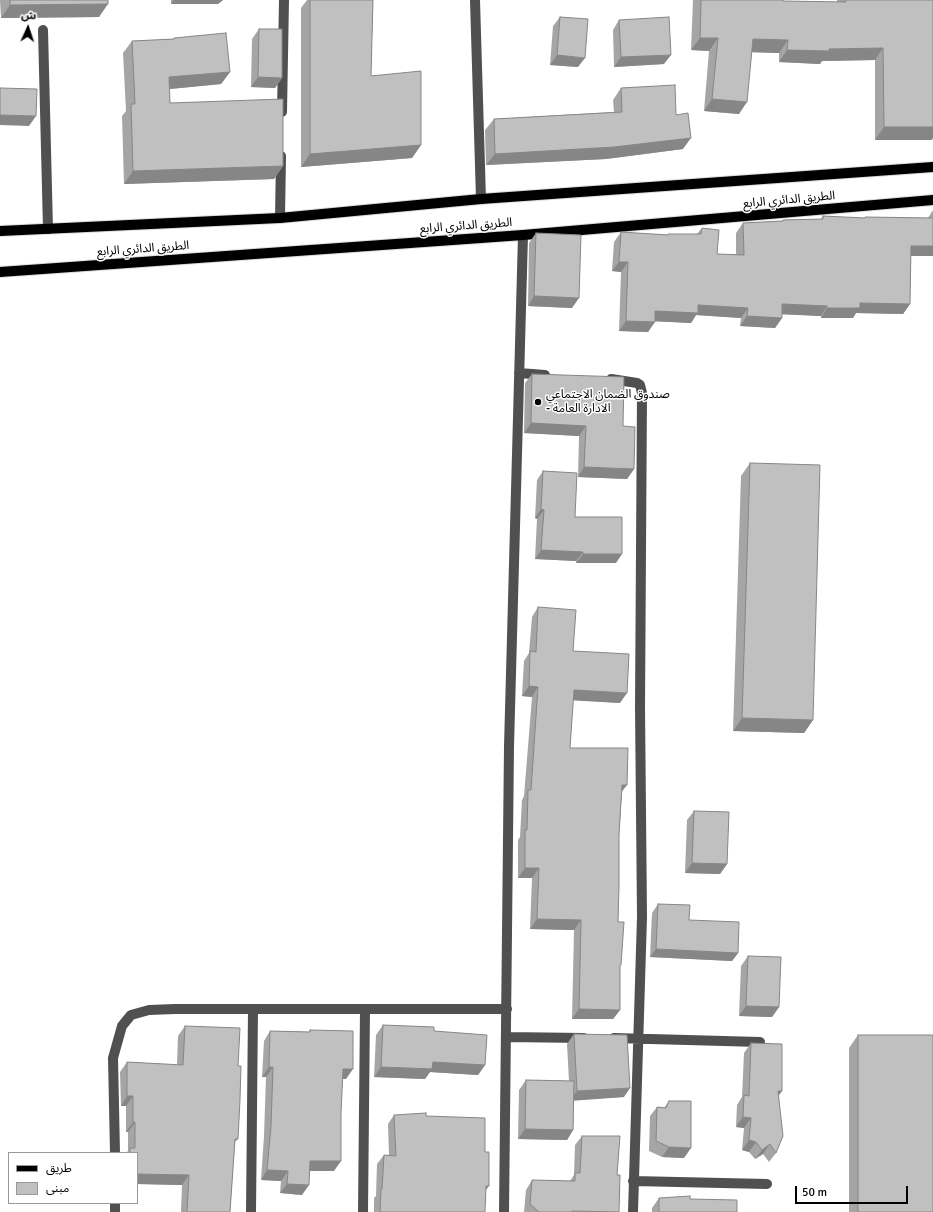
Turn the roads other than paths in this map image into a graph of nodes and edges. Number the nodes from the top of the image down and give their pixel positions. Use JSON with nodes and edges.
{"nodes":[{"id":1,"x":284,"y":0,"type":"edge"},
{"id":2,"x":475,"y":0,"type":"edge"},
{"id":3,"x":42,"y":30,"type":"dead end"},
{"id":4,"x":282,"y":124,"type":"edge"},
{"id":5,"x":281,"y":148,"type":"edge"},
{"id":6,"x":933,"y":167,"type":"edge"},
{"id":7,"x":481,"y":199,"type":"junction"},
{"id":8,"x":933,"y":200,"type":"edge"},
{"id":9,"x":280,"y":218,"type":"junction"},
{"id":10,"x":48,"y":229,"type":"junction"},
{"id":11,"x":0,"y":231,"type":"edge"},
{"id":12,"x":523,"y":235,"type":"junction"},
{"id":13,"x":0,"y":272,"type":"edge"},
{"id":14,"x":519,"y":373,"type":"junction"},
{"id":15,"x":559,"y":376,"type":"edge"},
{"id":16,"x":599,"y":378,"type":"edge"},
{"id":17,"x":253,"y":1009,"type":"junction"},
{"id":18,"x":365,"y":1009,"type":"junction"},
{"id":19,"x":507,"y":1009,"type":"junction"},
{"id":20,"x":506,"y":1037,"type":"junction"},
{"id":21,"x":639,"y":1038,"type":"junction"},
{"id":22,"x":760,"y":1042,"type":"edge"},
{"id":23,"x":115,"y":1152,"type":"edge"},
{"id":24,"x":633,"y":1181,"type":"junction"},
{"id":25,"x":768,"y":1184,"type":"dead end"},
{"id":26,"x":251,"y":1212,"type":"edge"},
{"id":27,"x":363,"y":1212,"type":"edge"},
{"id":28,"x":504,"y":1212,"type":"edge"},
{"id":29,"x":633,"y":1212,"type":"edge"}],
"edges":[{"from":1,"to":4,"type":"street"},
{"from":2,"to":7,"type":"street"},
{"from":3,"to":10,"type":"street"},
{"from":5,"to":9,"type":"street"},
{"from":6,"to":7,"type":"main road","name":"الطريق الدائري الرابع"},
{"from":7,"to":9,"type":"main road","name":"الطريق الدائري الرابع"},
{"from":8,"to":12,"type":"main road","name":"الطريق الدائري الرابع"},
{"from":9,"to":10,"type":"main road","name":"الطريق الدائري الرابع"},
{"from":10,"to":11,"type":"main road","name":"الطريق الدائري الرابع"},
{"from":12,"to":13,"type":"main road","name":"الطريق الدائري الرابع"},
{"from":12,"to":14,"type":"street"},
{"from":14,"to":15,"type":"street"},
{"from":14,"to":19,"type":"street"},
{"from":16,"to":21,"type":"street"},
{"from":17,"to":18,"type":"street"},
{"from":17,"to":23,"type":"street"},
{"from":17,"to":26,"type":"street"},
{"from":18,"to":19,"type":"street"},
{"from":18,"to":27,"type":"street"},
{"from":19,"to":20,"type":"street"},
{"from":20,"to":21,"type":"street"},
{"from":20,"to":28,"type":"street"},
{"from":21,"to":22,"type":"street"},
{"from":21,"to":24,"type":"street"},
{"from":24,"to":25,"type":"street"},
{"from":24,"to":29,"type":"street"}]}
